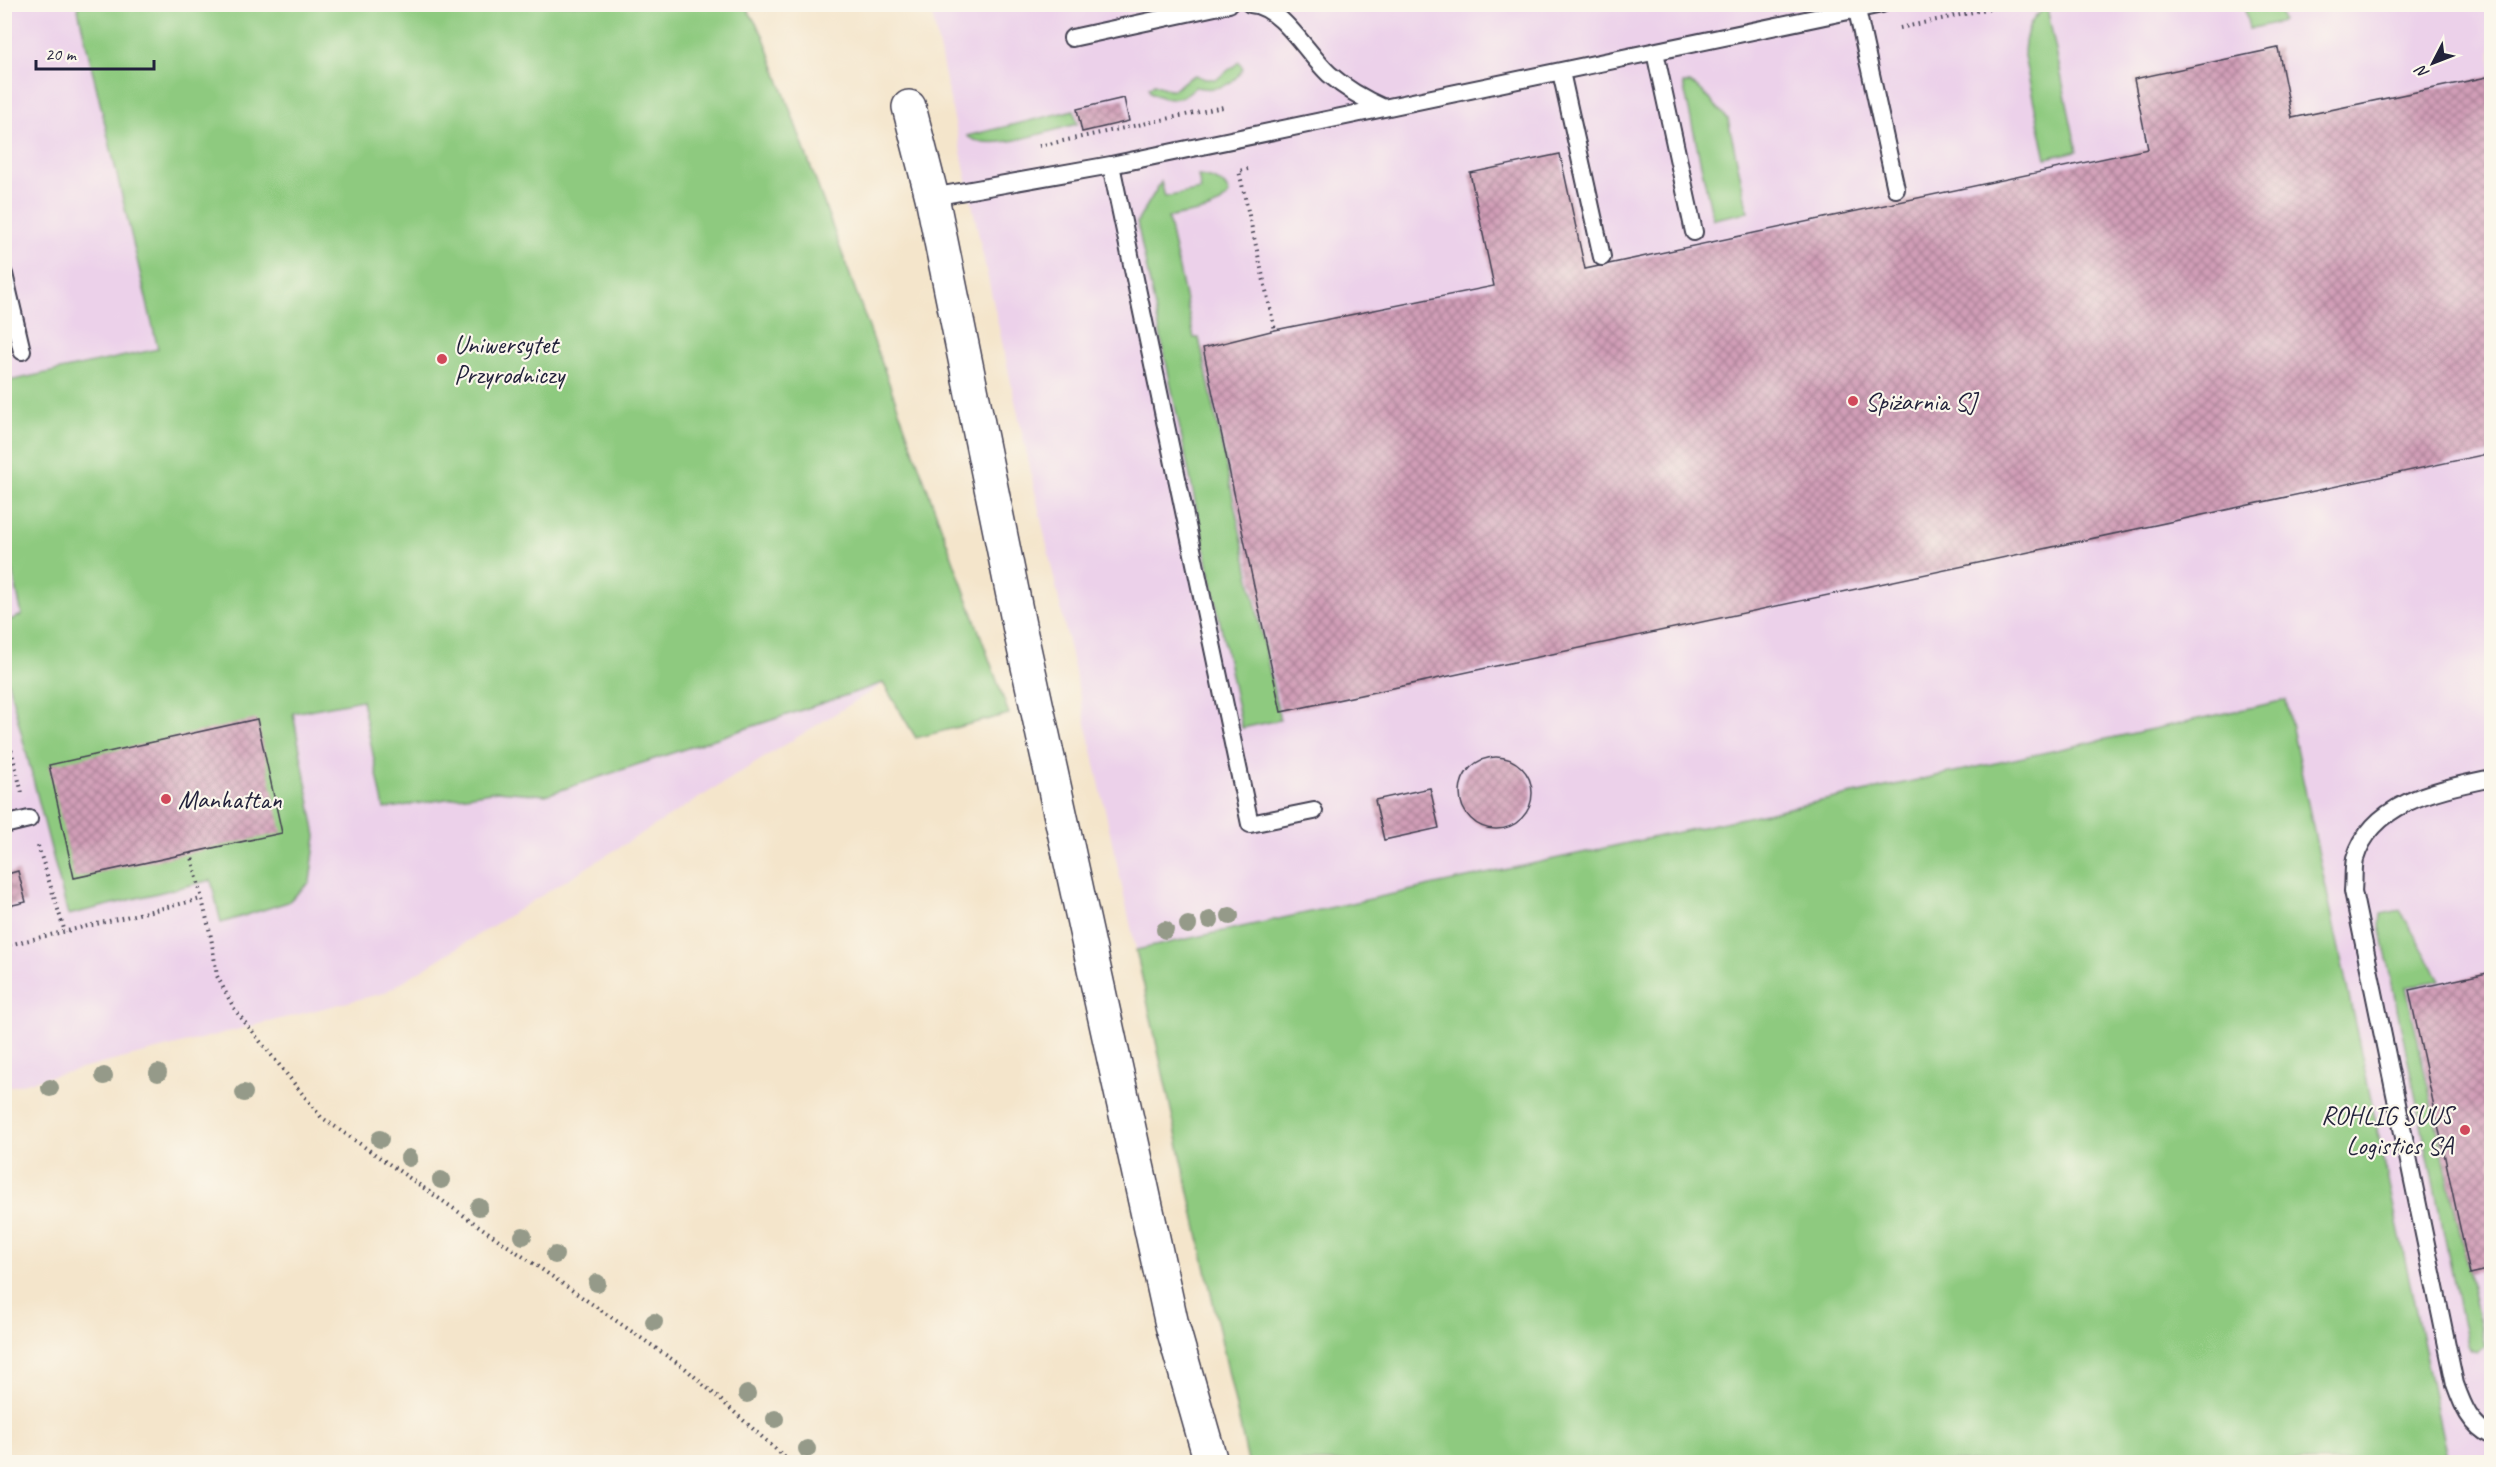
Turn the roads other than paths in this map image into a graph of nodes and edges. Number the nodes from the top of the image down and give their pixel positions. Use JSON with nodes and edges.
{"nodes":[{"id":1,"x":1229,"y":4,"type":"edge"},
{"id":2,"x":1250,"y":4,"type":"edge"},
{"id":3,"x":1882,"y":4,"type":"edge"},
{"id":4,"x":1857,"y":10,"type":"junction"},
{"id":5,"x":1072,"y":38,"type":"dead end"},
{"id":6,"x":1655,"y":52,"type":"junction"},
{"id":7,"x":1561,"y":72,"type":"junction"},
{"id":8,"x":909,"y":107,"type":"dead end"},
{"id":9,"x":1384,"y":108,"type":"junction"},
{"id":10,"x":1111,"y":165,"type":"junction"},
{"id":11,"x":1896,"y":189,"type":"dead end"},
{"id":12,"x":932,"y":197,"type":"junction"},
{"id":13,"x":1694,"y":232,"type":"dead end"},
{"id":14,"x":1602,"y":257,"type":"dead end"},
{"id":15,"x":4,"y":274,"type":"edge"},
{"id":16,"x":9,"y":309,"type":"edge"},
{"id":17,"x":22,"y":351,"type":"dead end"},
{"id":18,"x":2492,"y":778,"type":"edge"},
{"id":19,"x":1314,"y":811,"type":"dead end"},
{"id":20,"x":29,"y":819,"type":"dead end"},
{"id":21,"x":4,"y":825,"type":"edge"},
{"id":22,"x":2492,"y":1436,"type":"edge"},
{"id":23,"x":1210,"y":1462,"type":"edge"}],
"edges":[{"from":1,"to":5,"type":"lane"},
{"from":2,"to":9,"type":"lane"},
{"from":3,"to":4,"type":"lane"},
{"from":4,"to":6,"type":"lane"},
{"from":4,"to":11,"type":"lane"},
{"from":6,"to":7,"type":"lane"},
{"from":6,"to":13,"type":"lane"},
{"from":7,"to":9,"type":"lane"},
{"from":7,"to":14,"type":"lane"},
{"from":8,"to":12,"type":"street"},
{"from":9,"to":10,"type":"lane"},
{"from":10,"to":12,"type":"lane"},
{"from":10,"to":19,"type":"lane"},
{"from":12,"to":23,"type":"street"},
{"from":15,"to":16,"type":"lane"},
{"from":16,"to":17,"type":"lane"},
{"from":18,"to":22,"type":"lane"},
{"from":20,"to":21,"type":"lane"}]}
